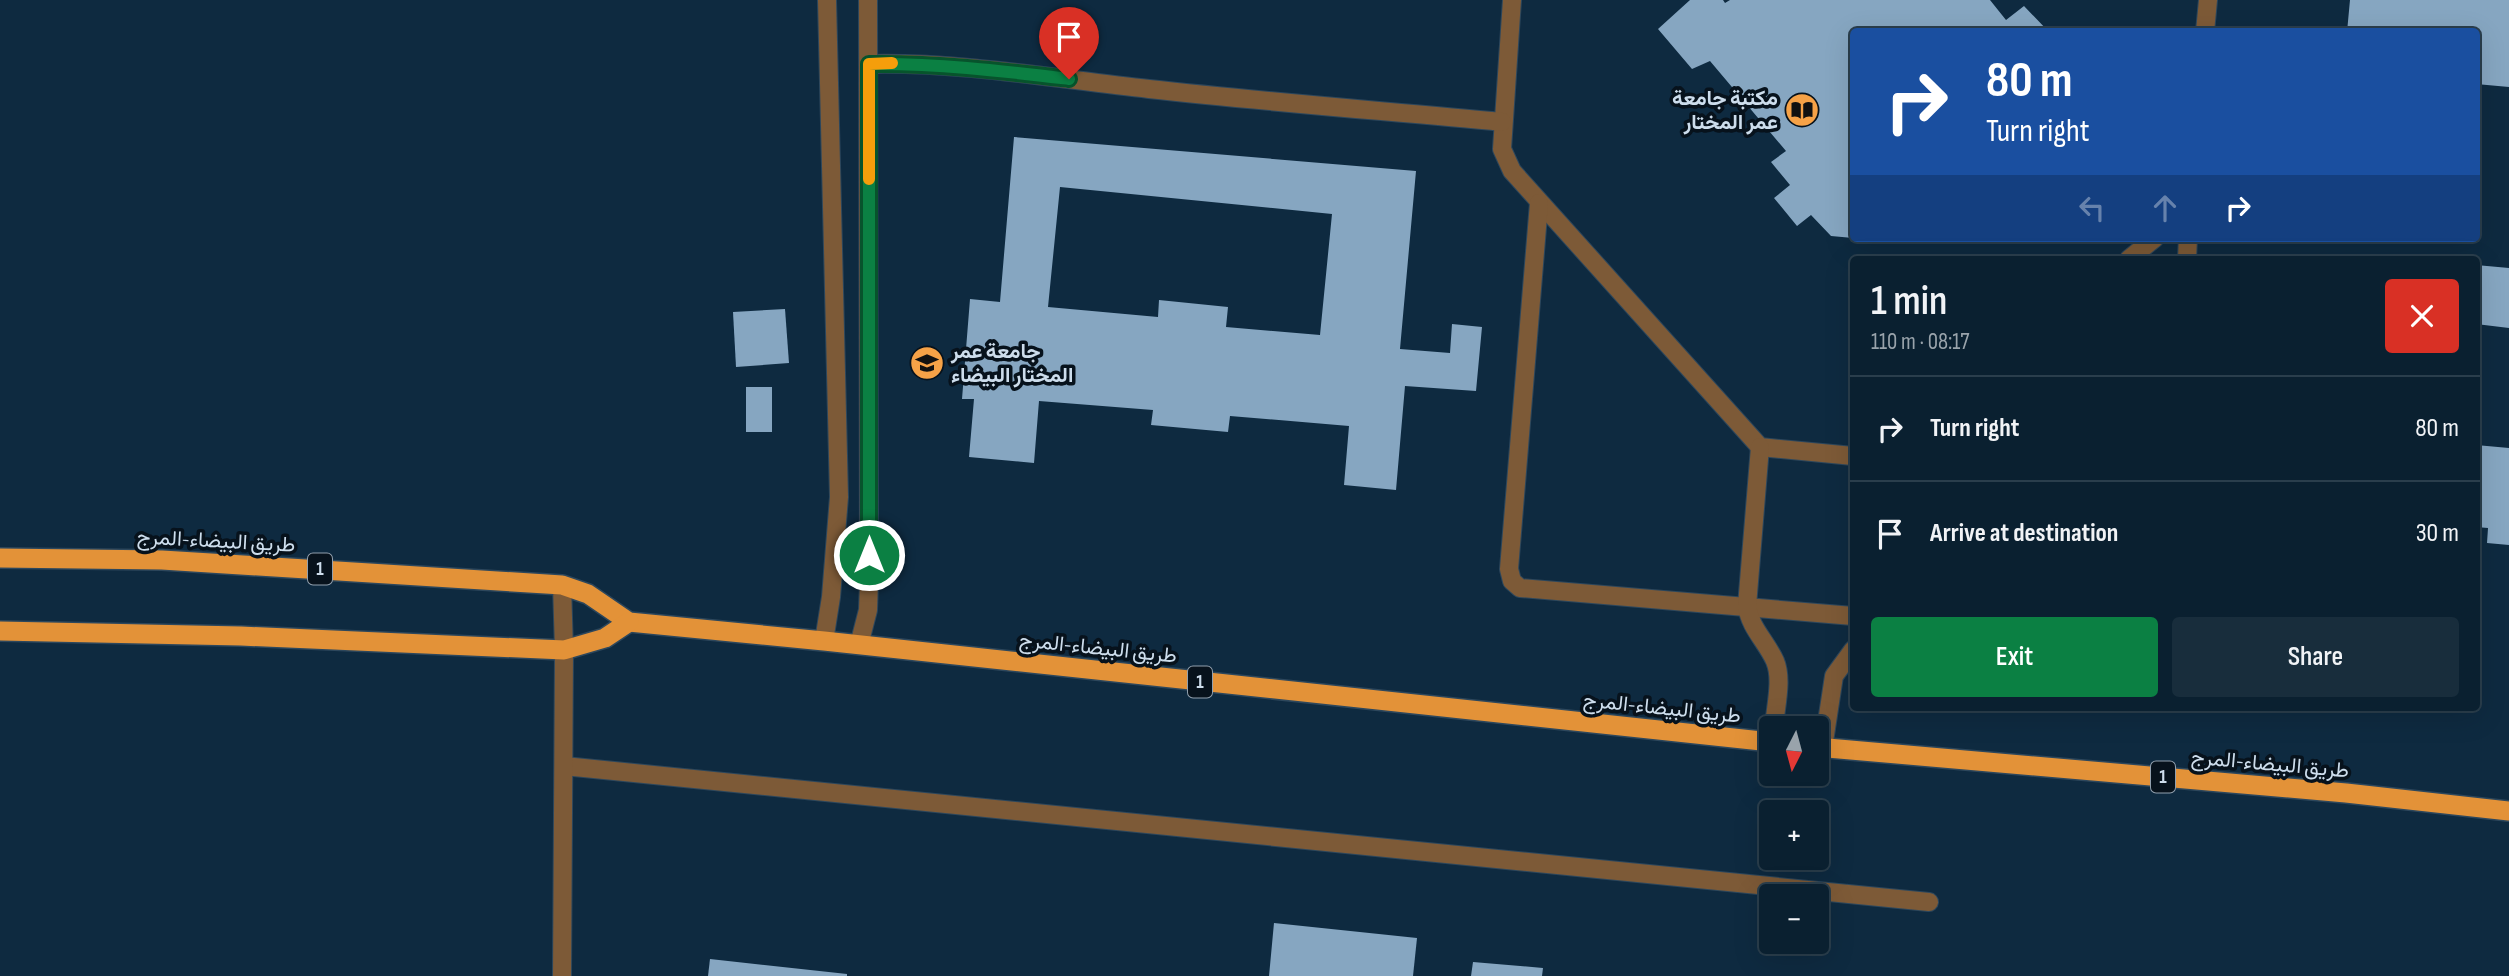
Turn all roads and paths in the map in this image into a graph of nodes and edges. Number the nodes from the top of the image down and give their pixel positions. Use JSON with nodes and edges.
{"nodes":[{"id":1,"x":827,"y":0,"type":"edge"},
{"id":2,"x":868,"y":0,"type":"edge"},
{"id":3,"x":1512,"y":0,"type":"edge"},
{"id":4,"x":2208,"y":0,"type":"edge"},
{"id":5,"x":2205,"y":28,"type":"edge"},
{"id":6,"x":869,"y":64,"type":"junction"},
{"id":7,"x":1502,"y":122,"type":"junction"},
{"id":8,"x":1539,"y":203,"type":"junction"},
{"id":9,"x":2150,"y":242,"type":"edge"},
{"id":10,"x":2133,"y":256,"type":"edge"},
{"id":11,"x":1760,"y":447,"type":"junction"},
{"id":12,"x":1850,"y":456,"type":"edge"},
{"id":13,"x":0,"y":558,"type":"edge"},
{"id":14,"x":562,"y":585,"type":"junction"},
{"id":15,"x":1747,"y":606,"type":"junction"},
{"id":16,"x":1850,"y":616,"type":"edge"},
{"id":17,"x":629,"y":622,"type":"junction"},
{"id":18,"x":0,"y":631,"type":"edge"},
{"id":19,"x":824,"y":641,"type":"junction"},
{"id":20,"x":859,"y":645,"type":"junction"},
{"id":21,"x":564,"y":650,"type":"junction"},
{"id":22,"x":1850,"y":654,"type":"edge"},
{"id":23,"x":1775,"y":716,"type":"edge"},
{"id":24,"x":1826,"y":716,"type":"edge"},
{"id":25,"x":1759,"y":741,"type":"edge"},
{"id":26,"x":1829,"y":749,"type":"edge"},
{"id":27,"x":564,"y":766,"type":"junction"},
{"id":28,"x":2509,"y":811,"type":"edge"},
{"id":29,"x":1929,"y":902,"type":"dead end"},
{"id":30,"x":562,"y":976,"type":"edge"}],
"edges":[{"from":1,"to":19,"type":"street"},
{"from":2,"to":6,"type":"street"},
{"from":3,"to":7,"type":"street"},
{"from":4,"to":5,"type":"street"},
{"from":6,"to":7,"type":"street"},
{"from":6,"to":20,"type":"street"},
{"from":7,"to":8,"type":"street"},
{"from":8,"to":11,"type":"street"},
{"from":8,"to":15,"type":"street"},
{"from":9,"to":10,"type":"street"},
{"from":11,"to":12,"type":"street"},
{"from":11,"to":15,"type":"street"},
{"from":13,"to":14,"type":"highway","name":"طريق البيضاء-المرج","number":"1"},
{"from":14,"to":17,"type":"highway","name":"طريق البيضاء-المرج","number":"1"},
{"from":14,"to":21,"type":"street"},
{"from":15,"to":16,"type":"street"},
{"from":15,"to":23,"type":"street"},
{"from":17,"to":19,"type":"highway","name":"طريق البيضاء-المرج","number":"1"},
{"from":17,"to":21,"type":"highway"},
{"from":18,"to":21,"type":"highway"},
{"from":19,"to":20,"type":"highway","name":"طريق البيضاء-المرج","number":"1"},
{"from":20,"to":25,"type":"highway","name":"طريق البيضاء-المرج","number":"1"},
{"from":21,"to":27,"type":"street"},
{"from":22,"to":24,"type":"street"},
{"from":26,"to":28,"type":"highway","name":"طريق البيضاء-المرج","number":"1"},
{"from":27,"to":29,"type":"street"},
{"from":27,"to":30,"type":"street"}]}
